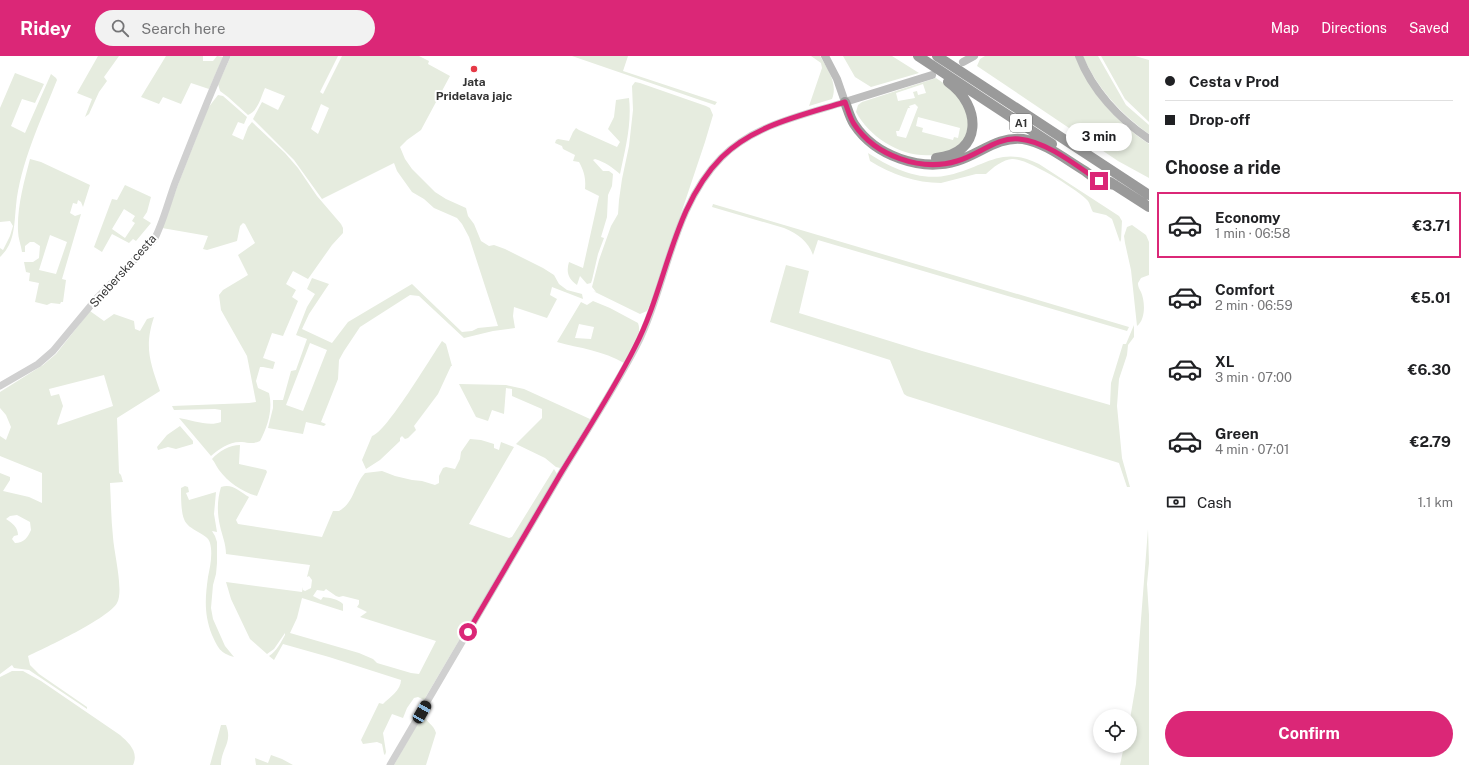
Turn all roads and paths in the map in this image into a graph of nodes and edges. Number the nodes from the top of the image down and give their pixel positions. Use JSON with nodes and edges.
{"nodes":[{"id":1,"x":227,"y":56,"type":"edge"},
{"id":2,"x":825,"y":56,"type":"edge"},
{"id":3,"x":918,"y":56,"type":"edge"},
{"id":4,"x":937,"y":56,"type":"edge"},
{"id":5,"x":949,"y":56,"type":"edge"},
{"id":6,"x":974,"y":56,"type":"edge"},
{"id":7,"x":1079,"y":56,"type":"edge"},
{"id":8,"x":927,"y":62,"type":"junction"},
{"id":9,"x":964,"y":62,"type":"dead end"},
{"id":10,"x":932,"y":75,"type":"dead end"},
{"id":11,"x":987,"y":88,"type":"junction"},
{"id":12,"x":845,"y":102,"type":"junction"},
{"id":13,"x":1149,"y":139,"type":"edge"},
{"id":14,"x":1115,"y":185,"type":"junction"},
{"id":15,"x":1149,"y":195,"type":"edge"},
{"id":16,"x":1149,"y":207,"type":"edge"},
{"id":17,"x":0,"y":386,"type":"edge"},
{"id":18,"x":390,"y":765,"type":"edge"}],
"edges":[{"from":1,"to":17,"type":"street","name":"Sneberska cesta"},
{"from":2,"to":12,"type":"main road"},
{"from":3,"to":8,"type":"highway","number":"A1"},
{"from":4,"to":11,"type":"highway","number":"A1"},
{"from":5,"to":11,"type":"highway"},
{"from":6,"to":9,"type":"main road"},
{"from":7,"to":13,"type":"main road"},
{"from":8,"to":12,"type":"highway"},
{"from":8,"to":14,"type":"highway","number":"A1"},
{"from":10,"to":12,"type":"main road"},
{"from":11,"to":15,"type":"highway","number":"A1"},
{"from":12,"to":14,"type":"highway"},
{"from":12,"to":18,"type":"street"},
{"from":14,"to":16,"type":"highway","number":"A1"}]}
